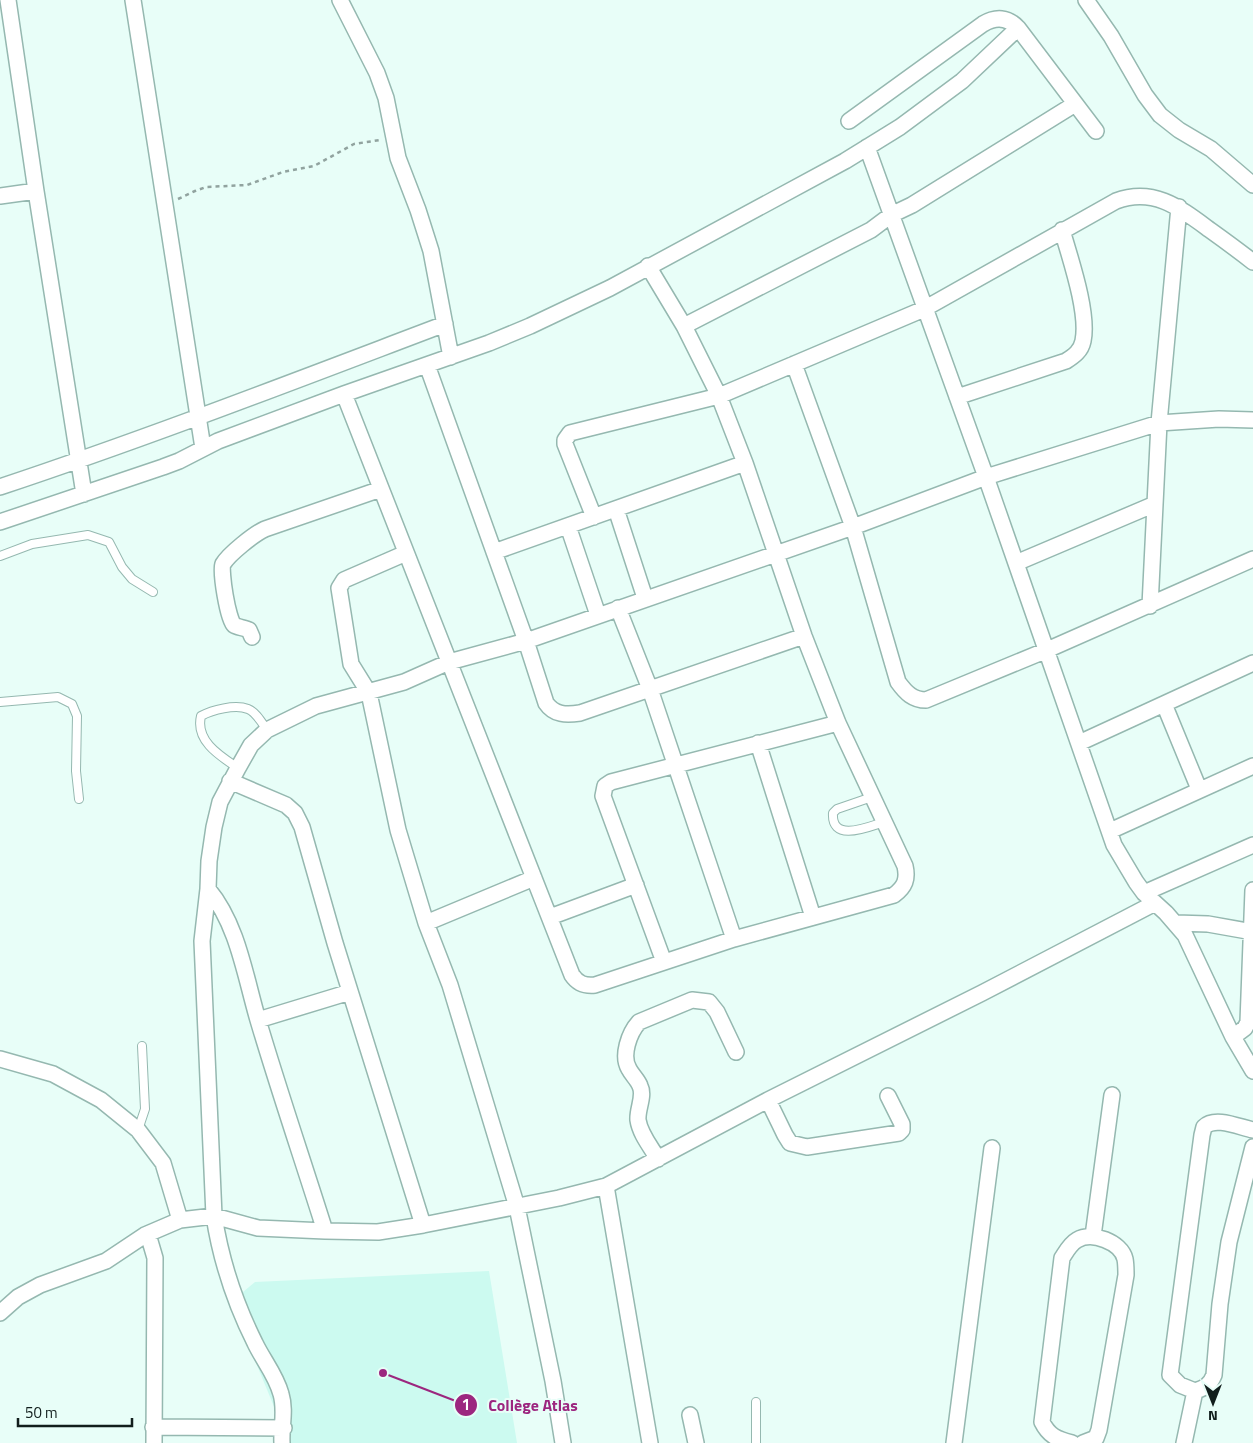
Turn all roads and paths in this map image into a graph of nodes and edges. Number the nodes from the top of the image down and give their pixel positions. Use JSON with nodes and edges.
{"nodes":[{"id":1,"x":8,"y":0,"type":"edge"},
{"id":2,"x":133,"y":0,"type":"edge"},
{"id":3,"x":340,"y":0,"type":"edge"},
{"id":4,"x":1086,"y":0,"type":"edge"},
{"id":5,"x":1018,"y":28,"type":"junction"},
{"id":6,"x":1076,"y":104,"type":"junction"},
{"id":7,"x":849,"y":122,"type":"dead end"},
{"id":8,"x":1096,"y":131,"type":"dead end"},
{"id":9,"x":394,"y":141,"type":"junction"},
{"id":10,"x":867,"y":147,"type":"junction"},
{"id":11,"x":1253,"y":185,"type":"edge"},
{"id":12,"x":36,"y":191,"type":"junction"},
{"id":13,"x":0,"y":196,"type":"edge"},
{"id":14,"x":1179,"y":207,"type":"junction"},
{"id":15,"x":165,"y":209,"type":"junction"},
{"id":16,"x":891,"y":215,"type":"junction"},
{"id":17,"x":1062,"y":230,"type":"junction"},
{"id":18,"x":1253,"y":262,"type":"edge"},
{"id":19,"x":648,"y":266,"type":"junction"},
{"id":20,"x":924,"y":309,"type":"junction"},
{"id":21,"x":445,"y":324,"type":"junction"},
{"id":22,"x":684,"y":326,"type":"junction"},
{"id":23,"x":451,"y":357,"type":"junction"},
{"id":24,"x":427,"y":364,"type":"junction"},
{"id":25,"x":794,"y":364,"type":"junction"},
{"id":26,"x":344,"y":394,"type":"junction"},
{"id":27,"x":719,"y":396,"type":"junction"},
{"id":28,"x":957,"y":397,"type":"junction"},
{"id":29,"x":198,"y":417,"type":"junction"},
{"id":30,"x":1253,"y":420,"type":"edge"},
{"id":31,"x":1159,"y":422,"type":"junction"},
{"id":32,"x":203,"y":448,"type":"junction"},
{"id":33,"x":79,"y":461,"type":"junction"},
{"id":34,"x":745,"y":463,"type":"junction"},
{"id":35,"x":986,"y":477,"type":"junction"},
{"id":36,"x":0,"y":488,"type":"edge"},
{"id":37,"x":381,"y":489,"type":"junction"},
{"id":38,"x":84,"y":494,"type":"junction"},
{"id":39,"x":1155,"y":504,"type":"junction"},
{"id":40,"x":616,"y":509,"type":"junction"},
{"id":41,"x":594,"y":517,"type":"junction"},
{"id":42,"x":0,"y":522,"type":"edge"},
{"id":43,"x":568,"y":526,"type":"junction"},
{"id":44,"x":853,"y":527,"type":"junction"},
{"id":45,"x":406,"y":552,"type":"junction"},
{"id":46,"x":494,"y":552,"type":"junction"},
{"id":47,"x":775,"y":552,"type":"junction"},
{"id":48,"x":0,"y":556,"type":"edge"},
{"id":49,"x":1253,"y":559,"type":"edge"},
{"id":50,"x":1016,"y":563,"type":"junction"},
{"id":51,"x":153,"y":592,"type":"dead end"},
{"id":52,"x":645,"y":598,"type":"junction"},
{"id":53,"x":1150,"y":606,"type":"junction"},
{"id":54,"x":618,"y":608,"type":"junction"},
{"id":55,"x":598,"y":615,"type":"junction"},
{"id":56,"x":804,"y":636,"type":"junction"},
{"id":57,"x":252,"y":637,"type":"dead end"},
{"id":58,"x":526,"y":641,"type":"junction"},
{"id":59,"x":1046,"y":650,"type":"junction"},
{"id":60,"x":449,"y":662,"type":"junction"},
{"id":61,"x":1253,"y":663,"type":"edge"},
{"id":62,"x":650,"y":688,"type":"junction"},
{"id":63,"x":369,"y":693,"type":"junction"},
{"id":64,"x":0,"y":702,"type":"edge"},
{"id":65,"x":1164,"y":704,"type":"junction"},
{"id":66,"x":838,"y":723,"type":"junction"},
{"id":67,"x":267,"y":730,"type":"junction"},
{"id":68,"x":1079,"y":742,"type":"junction"},
{"id":69,"x":758,"y":743,"type":"junction"},
{"id":70,"x":676,"y":764,"type":"junction"},
{"id":71,"x":1253,"y":766,"type":"edge"},
{"id":72,"x":238,"y":768,"type":"junction"},
{"id":73,"x":230,"y":781,"type":"junction"},
{"id":74,"x":1199,"y":790,"type":"junction"},
{"id":75,"x":872,"y":797,"type":"junction"},
{"id":76,"x":79,"y":798,"type":"dead end"},
{"id":77,"x":884,"y":822,"type":"junction"},
{"id":78,"x":1110,"y":831,"type":"junction"},
{"id":79,"x":1253,"y":845,"type":"edge"},
{"id":80,"x":534,"y":878,"type":"junction"},
{"id":81,"x":636,"y":885,"type":"junction"},
{"id":82,"x":208,"y":889,"type":"junction"},
{"id":83,"x":1253,"y":890,"type":"edge"},
{"id":84,"x":1150,"y":898,"type":"junction"},
{"id":85,"x":550,"y":917,"type":"junction"},
{"id":86,"x":813,"y":917,"type":"junction"},
{"id":87,"x":426,"y":923,"type":"junction"},
{"id":88,"x":1176,"y":924,"type":"junction"},
{"id":89,"x":1252,"y":932,"type":"edge"},
{"id":90,"x":734,"y":939,"type":"junction"},
{"id":91,"x":664,"y":962,"type":"junction"},
{"id":92,"x":350,"y":992,"type":"junction"},
{"id":93,"x":258,"y":1020,"type":"junction"},
{"id":94,"x":1233,"y":1036,"type":"junction"},
{"id":95,"x":142,"y":1046,"type":"dead end"},
{"id":96,"x":736,"y":1052,"type":"dead end"},
{"id":97,"x":0,"y":1059,"type":"edge"},
{"id":98,"x":1253,"y":1071,"type":"edge"},
{"id":99,"x":1112,"y":1095,"type":"dead end"},
{"id":100,"x":888,"y":1096,"type":"dead end"},
{"id":101,"x":768,"y":1100,"type":"junction"},
{"id":102,"x":138,"y":1130,"type":"junction"},
{"id":103,"x":1253,"y":1130,"type":"edge"},
{"id":104,"x":1253,"y":1147,"type":"edge"},
{"id":105,"x":992,"y":1148,"type":"dead end"},
{"id":106,"x":658,"y":1159,"type":"junction"},
{"id":107,"x":606,"y":1186,"type":"junction"},
{"id":108,"x":517,"y":1207,"type":"junction"},
{"id":109,"x":214,"y":1216,"type":"junction"},
{"id":110,"x":180,"y":1220,"type":"junction"},
{"id":111,"x":423,"y":1225,"type":"junction"},
{"id":112,"x":325,"y":1231,"type":"junction"},
{"id":113,"x":144,"y":1235,"type":"junction"},
{"id":114,"x":1094,"y":1236,"type":"junction"},
{"id":115,"x":0,"y":1313,"type":"edge"},
{"id":116,"x":1195,"y":1391,"type":"junction"},
{"id":117,"x":756,"y":1402,"type":"dead end"},
{"id":118,"x":690,"y":1414,"type":"dead end"},
{"id":119,"x":153,"y":1427,"type":"junction"},
{"id":120,"x":284,"y":1428,"type":"junction"},
{"id":121,"x":154,"y":1443,"type":"edge"},
{"id":122,"x":282,"y":1443,"type":"edge"},
{"id":123,"x":563,"y":1443,"type":"edge"},
{"id":124,"x":650,"y":1443,"type":"edge"},
{"id":125,"x":696,"y":1443,"type":"edge"},
{"id":126,"x":756,"y":1443,"type":"edge"},
{"id":127,"x":954,"y":1443,"type":"edge"},
{"id":128,"x":1072,"y":1443,"type":"edge"},
{"id":129,"x":1083,"y":1443,"type":"edge"},
{"id":130,"x":1184,"y":1443,"type":"edge"}],
"edges":[{"from":1,"to":12,"type":"street"},
{"from":2,"to":15,"type":"street"},
{"from":3,"to":9,"type":"street"},
{"from":4,"to":11,"type":"street"},
{"from":5,"to":6,"type":"street"},
{"from":5,"to":7,"type":"street"},
{"from":5,"to":10,"type":"street"},
{"from":6,"to":8,"type":"street"},
{"from":6,"to":16,"type":"street"},
{"from":9,"to":15,"type":"path"},
{"from":9,"to":21,"type":"street"},
{"from":10,"to":16,"type":"street"},
{"from":10,"to":19,"type":"street"},
{"from":12,"to":13,"type":"street"},
{"from":12,"to":33,"type":"street"},
{"from":14,"to":17,"type":"street"},
{"from":14,"to":18,"type":"street"},
{"from":14,"to":31,"type":"street"},
{"from":15,"to":29,"type":"street"},
{"from":16,"to":20,"type":"street"},
{"from":16,"to":22,"type":"street"},
{"from":17,"to":20,"type":"street"},
{"from":17,"to":28,"type":"street"},
{"from":19,"to":22,"type":"street"},
{"from":19,"to":23,"type":"street"},
{"from":20,"to":25,"type":"street"},
{"from":20,"to":28,"type":"street"},
{"from":21,"to":23,"type":"street"},
{"from":21,"to":29,"type":"street"},
{"from":22,"to":27,"type":"street"},
{"from":23,"to":24,"type":"street"},
{"from":24,"to":26,"type":"street"},
{"from":24,"to":46,"type":"street"},
{"from":25,"to":27,"type":"street"},
{"from":25,"to":44,"type":"street"},
{"from":26,"to":32,"type":"street"},
{"from":26,"to":37,"type":"street"},
{"from":27,"to":34,"type":"street"},
{"from":27,"to":41,"type":"street"},
{"from":28,"to":35,"type":"street"},
{"from":29,"to":32,"type":"street"},
{"from":29,"to":33,"type":"street"},
{"from":30,"to":31,"type":"street"},
{"from":31,"to":35,"type":"street"},
{"from":31,"to":39,"type":"street"},
{"from":32,"to":38,"type":"street"},
{"from":33,"to":36,"type":"street"},
{"from":33,"to":38,"type":"street"},
{"from":34,"to":40,"type":"street"},
{"from":34,"to":47,"type":"street"},
{"from":35,"to":44,"type":"street"},
{"from":35,"to":50,"type":"street"},
{"from":37,"to":45,"type":"street"},
{"from":37,"to":57,"type":"street"},
{"from":38,"to":42,"type":"street"},
{"from":39,"to":50,"type":"street"},
{"from":39,"to":53,"type":"street"},
{"from":40,"to":41,"type":"street"},
{"from":40,"to":52,"type":"street"},
{"from":41,"to":43,"type":"street"},
{"from":43,"to":46,"type":"street"},
{"from":43,"to":55,"type":"street"},
{"from":44,"to":47,"type":"street"},
{"from":44,"to":59,"type":"street"},
{"from":45,"to":60,"type":"street"},
{"from":45,"to":63,"type":"street"},
{"from":46,"to":58,"type":"street"},
{"from":47,"to":52,"type":"street"},
{"from":47,"to":56,"type":"street"},
{"from":48,"to":51,"type":"lane"},
{"from":49,"to":53,"type":"street"},
{"from":50,"to":59,"type":"street"},
{"from":52,"to":54,"type":"street"},
{"from":53,"to":59,"type":"street"},
{"from":54,"to":55,"type":"street"},
{"from":54,"to":62,"type":"street"},
{"from":55,"to":58,"type":"street"},
{"from":56,"to":62,"type":"street"},
{"from":56,"to":66,"type":"street"},
{"from":58,"to":60,"type":"street"},
{"from":58,"to":62,"type":"street"},
{"from":59,"to":68,"type":"street"},
{"from":60,"to":63,"type":"street"},
{"from":60,"to":80,"type":"street"},
{"from":61,"to":65,"type":"street"},
{"from":62,"to":70,"type":"street"},
{"from":63,"to":67,"type":"street"},
{"from":63,"to":87,"type":"street"},
{"from":64,"to":76,"type":"lane"},
{"from":65,"to":68,"type":"street"},
{"from":65,"to":74,"type":"street"},
{"from":66,"to":69,"type":"street"},
{"from":66,"to":75,"type":"street"},
{"from":67,"to":72,"type":"street"},
{"from":67,"to":72,"type":"lane"},
{"from":68,"to":78,"type":"street"},
{"from":69,"to":70,"type":"street"},
{"from":69,"to":86,"type":"street"},
{"from":70,"to":81,"type":"street"},
{"from":70,"to":90,"type":"street"},
{"from":71,"to":74,"type":"street"},
{"from":72,"to":73,"type":"street"},
{"from":73,"to":82,"type":"street"},
{"from":73,"to":92,"type":"street"},
{"from":74,"to":78,"type":"street"},
{"from":75,"to":77,"type":"street"},
{"from":75,"to":77,"type":"lane"},
{"from":77,"to":86,"type":"street"},
{"from":78,"to":84,"type":"street"},
{"from":79,"to":84,"type":"street"},
{"from":80,"to":85,"type":"street"},
{"from":80,"to":87,"type":"street"},
{"from":81,"to":85,"type":"street"},
{"from":81,"to":91,"type":"street"},
{"from":82,"to":93,"type":"street"},
{"from":82,"to":109,"type":"street"},
{"from":83,"to":89,"type":"street"},
{"from":84,"to":88,"type":"street"},
{"from":84,"to":101,"type":"street"},
{"from":85,"to":91,"type":"street"},
{"from":86,"to":90,"type":"street"},
{"from":87,"to":108,"type":"street"},
{"from":88,"to":89,"type":"street"},
{"from":88,"to":94,"type":"street"},
{"from":89,"to":94,"type":"street"},
{"from":90,"to":91,"type":"street"},
{"from":92,"to":93,"type":"street"},
{"from":92,"to":111,"type":"street"},
{"from":93,"to":112,"type":"street"},
{"from":94,"to":98,"type":"street"},
{"from":95,"to":102,"type":"lane"},
{"from":96,"to":106,"type":"street"},
{"from":97,"to":102,"type":"street"},
{"from":99,"to":114,"type":"street"},
{"from":100,"to":101,"type":"street"},
{"from":101,"to":106,"type":"street"},
{"from":102,"to":110,"type":"street"},
{"from":103,"to":116,"type":"street"},
{"from":104,"to":116,"type":"street"},
{"from":105,"to":127,"type":"street"},
{"from":106,"to":107,"type":"street"},
{"from":107,"to":108,"type":"street"},
{"from":107,"to":124,"type":"street"},
{"from":108,"to":111,"type":"street"},
{"from":108,"to":123,"type":"street"},
{"from":109,"to":110,"type":"street"},
{"from":109,"to":112,"type":"street"},
{"from":109,"to":120,"type":"street"},
{"from":110,"to":113,"type":"street"},
{"from":111,"to":112,"type":"street"},
{"from":113,"to":115,"type":"street"},
{"from":113,"to":119,"type":"street"},
{"from":114,"to":128,"type":"street"},
{"from":114,"to":129,"type":"street"},
{"from":116,"to":130,"type":"street"},
{"from":117,"to":126,"type":"lane"},
{"from":118,"to":125,"type":"street"},
{"from":119,"to":120,"type":"street"},
{"from":119,"to":121,"type":"street"},
{"from":120,"to":122,"type":"street"}]}
